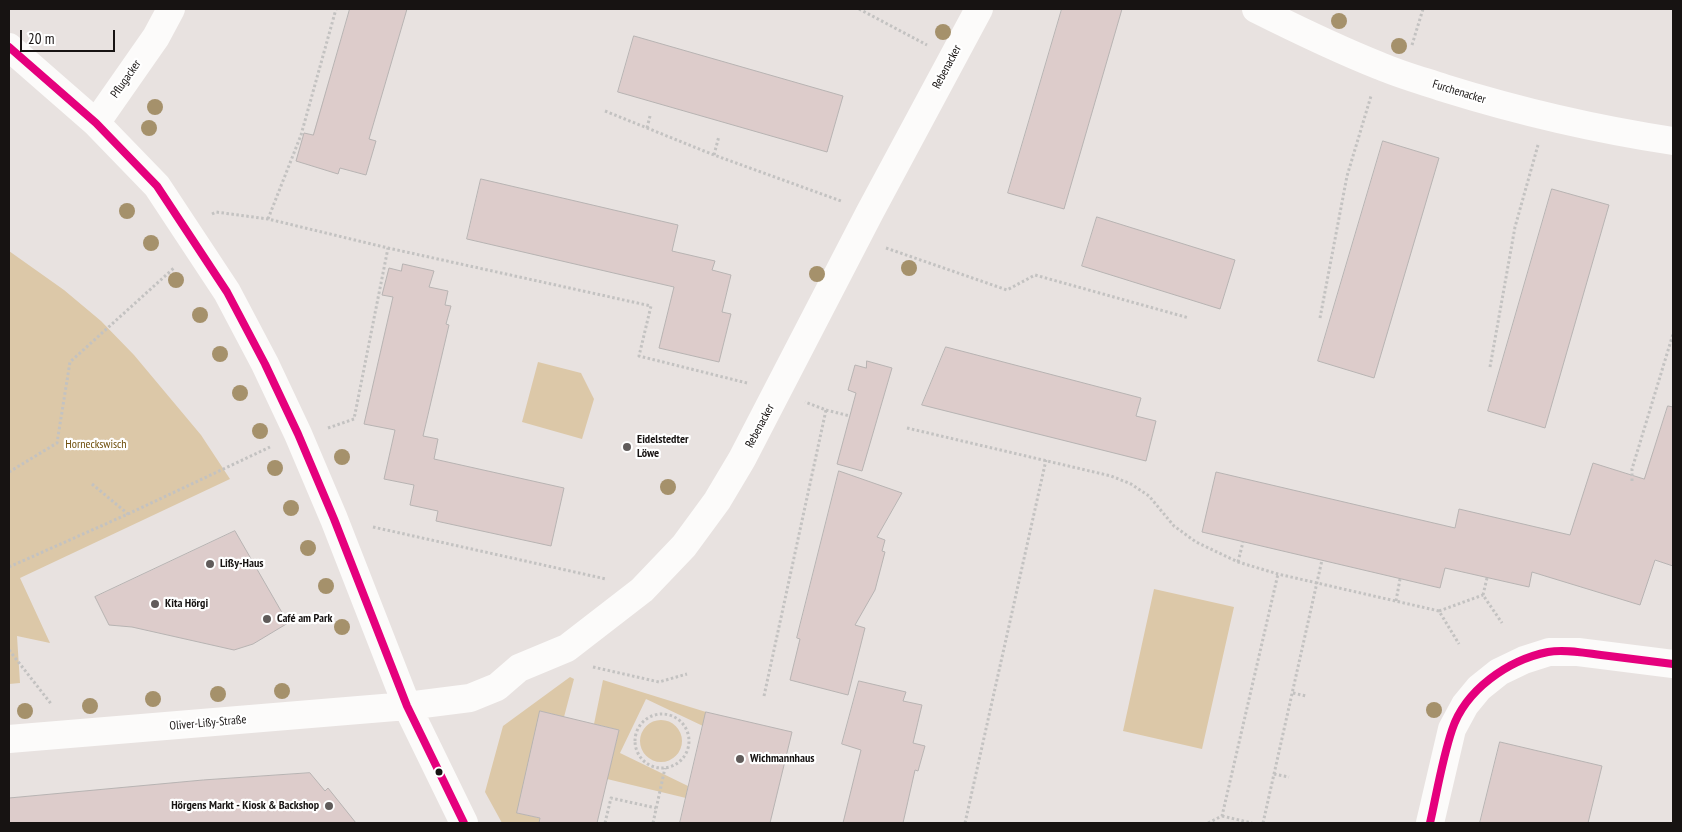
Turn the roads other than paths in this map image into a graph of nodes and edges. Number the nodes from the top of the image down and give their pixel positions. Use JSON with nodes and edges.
{"nodes":[{"id":1,"x":171,"y":9,"type":"edge"},
{"id":2,"x":979,"y":9,"type":"edge"},
{"id":3,"x":1256,"y":9,"type":"edge"},
{"id":4,"x":9,"y":47,"type":"edge"},
{"id":5,"x":96,"y":123,"type":"junction"},
{"id":6,"x":1673,"y":141,"type":"edge"},
{"id":7,"x":1673,"y":664,"type":"edge"},
{"id":8,"x":407,"y":706,"type":"junction"},
{"id":9,"x":9,"y":740,"type":"edge"},
{"id":10,"x":464,"y":823,"type":"edge"},
{"id":11,"x":1430,"y":823,"type":"edge"}],
"edges":[{"from":1,"to":5,"type":"street","name":"Pflugacker"},
{"from":2,"to":8,"type":"street","name":"Rebenacker"},
{"from":3,"to":6,"type":"street","name":"Furchenacker"},
{"from":4,"to":5,"type":"street"},
{"from":5,"to":8,"type":"street"},
{"from":7,"to":11,"type":"street"},
{"from":8,"to":9,"type":"street","name":"Oliver-Lißy-Straße"},
{"from":8,"to":10,"type":"street"}]}
